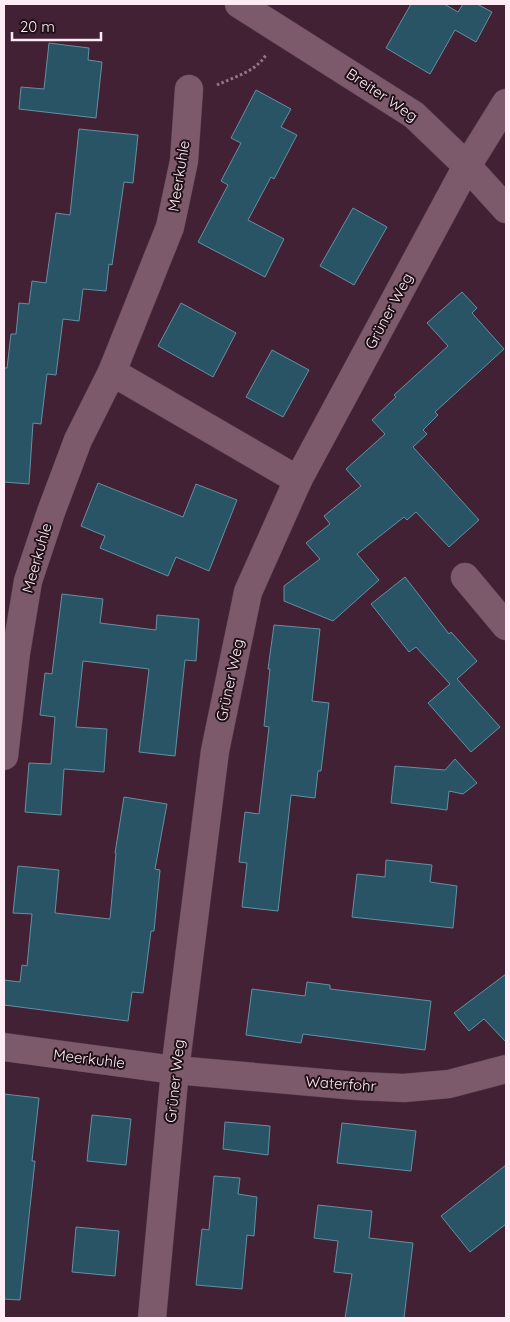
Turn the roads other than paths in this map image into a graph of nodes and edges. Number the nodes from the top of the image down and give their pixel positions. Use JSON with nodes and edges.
{"nodes":[{"id":1,"x":239,"y":4,"type":"edge"},
{"id":2,"x":189,"y":89,"type":"road end"},
{"id":3,"x":506,"y":103,"type":"edge"},
{"id":4,"x":467,"y":166,"type":"junction"},
{"id":5,"x":506,"y":209,"type":"edge"},
{"id":6,"x":112,"y":372,"type":"junction"},
{"id":7,"x":298,"y":480,"type":"junction"},
{"id":8,"x":466,"y":577,"type":"dead end"},
{"id":9,"x":506,"y":626,"type":"edge"},
{"id":10,"x":4,"y":756,"type":"edge"},
{"id":11,"x":4,"y":1047,"type":"edge"},
{"id":12,"x":506,"y":1069,"type":"edge"},
{"id":13,"x":175,"y":1070,"type":"junction"},
{"id":14,"x":152,"y":1318,"type":"edge"}],
"edges":[{"from":1,"to":4,"type":"street","name":"Breiter Weg"},
{"from":2,"to":6,"type":"street","name":"Meerkuhle"},
{"from":3,"to":4,"type":"street","name":"Grüner Weg"},
{"from":4,"to":5,"type":"street","name":"Breiter Weg"},
{"from":4,"to":7,"type":"street","name":"Grüner Weg"},
{"from":6,"to":7,"type":"street"},
{"from":6,"to":10,"type":"street","name":"Meerkuhle"},
{"from":7,"to":13,"type":"street","name":"Grüner Weg"},
{"from":8,"to":9,"type":"street"},
{"from":11,"to":13,"type":"street","name":"Meerkuhle"},
{"from":12,"to":13,"type":"street","name":"Waterfohr"},
{"from":13,"to":14,"type":"street","name":"Grüner Weg"}]}
